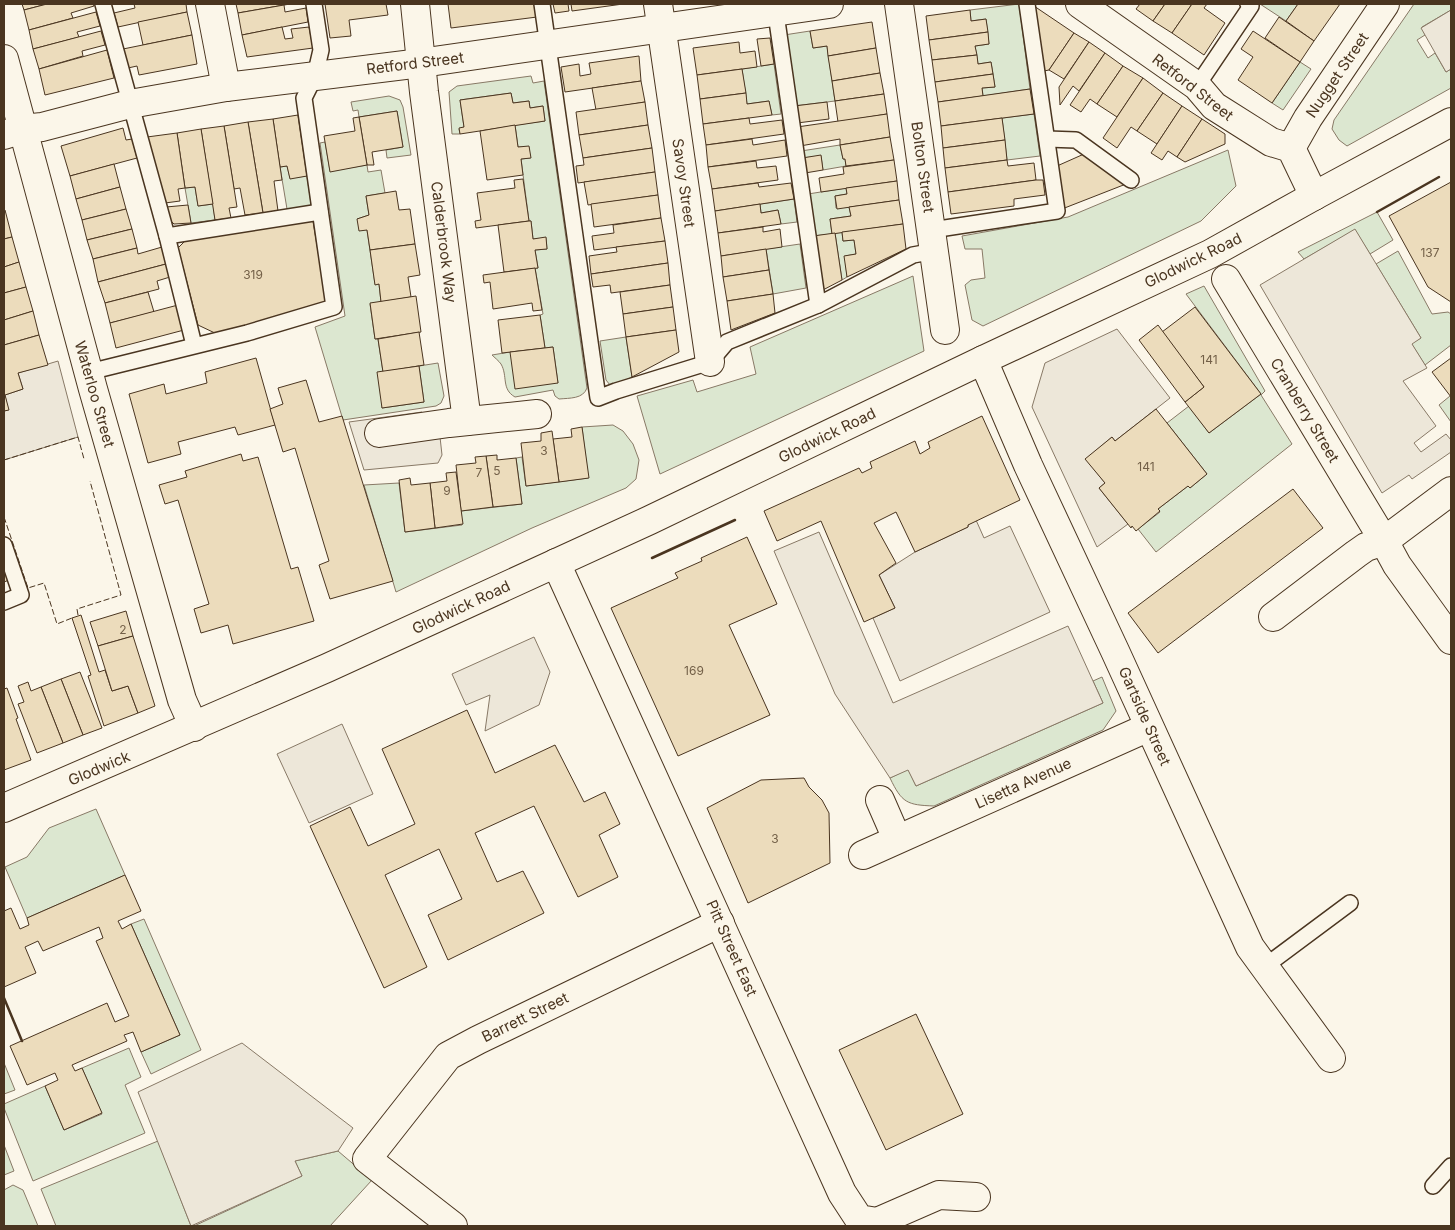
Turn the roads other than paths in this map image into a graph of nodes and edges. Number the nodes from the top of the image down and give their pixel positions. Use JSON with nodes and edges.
{"nodes":[{"id":1,"x":103,"y":4,"type":"edge"},
{"id":2,"x":210,"y":4,"type":"edge"},
{"id":3,"x":314,"y":4,"type":"edge"},
{"id":4,"x":415,"y":4,"type":"edge"},
{"id":5,"x":542,"y":4,"type":"edge"},
{"id":6,"x":829,"y":4,"type":"edge"},
{"id":7,"x":899,"y":4,"type":"edge"},
{"id":8,"x":1027,"y":4,"type":"edge"},
{"id":9,"x":1248,"y":4,"type":"edge"},
{"id":10,"x":1385,"y":4,"type":"edge"},
{"id":11,"x":775,"y":8,"type":"edge"},
{"id":12,"x":1098,"y":9,"type":"edge"},
{"id":13,"x":659,"y":16,"type":"edge"},
{"id":14,"x":548,"y":45,"type":"junction"},
{"id":15,"x":4,"y":58,"type":"edge"},
{"id":16,"x":421,"y":63,"type":"junction"},
{"id":17,"x":315,"y":76,"type":"junction"},
{"id":18,"x":1197,"y":86,"type":"junction"},
{"id":19,"x":226,"y":87,"type":"junction"},
{"id":20,"x":130,"y":104,"type":"junction"},
{"id":21,"x":1451,"y":122,"type":"edge"},
{"id":22,"x":14,"y":132,"type":"edge"},
{"id":23,"x":1046,"y":139,"type":"junction"},
{"id":24,"x":1291,"y":148,"type":"junction"},
{"id":25,"x":1131,"y":180,"type":"dead end"},
{"id":26,"x":1314,"y":196,"type":"junction"},
{"id":27,"x":320,"y":212,"type":"junction"},
{"id":28,"x":167,"y":236,"type":"junction"},
{"id":29,"x":933,"y":241,"type":"junction"},
{"id":30,"x":1226,"y":279,"type":"dead end"},
{"id":31,"x":818,"y":305,"type":"junction"},
{"id":32,"x":946,"y":330,"type":"dead end"},
{"id":33,"x":194,"y":345,"type":"junction"},
{"id":34,"x":982,"y":360,"type":"junction"},
{"id":35,"x":710,"y":362,"type":"junction"},
{"id":36,"x":89,"y":372,"type":"junction"},
{"id":37,"x":537,"y":414,"type":"dead end"},
{"id":38,"x":467,"y":421,"type":"junction"},
{"id":39,"x":379,"y":433,"type":"dead end"},
{"id":40,"x":1451,"y":491,"type":"edge"},
{"id":41,"x":1384,"y":541,"type":"junction"},
{"id":42,"x":4,"y":545,"type":"edge"},
{"id":43,"x":556,"y":563,"type":"junction"},
{"id":44,"x":4,"y":602,"type":"edge"},
{"id":45,"x":1273,"y":617,"type":"dead end"},
{"id":46,"x":1451,"y":640,"type":"edge"},
{"id":47,"x":194,"y":727,"type":"junction"},
{"id":48,"x":1149,"y":727,"type":"junction"},
{"id":49,"x":880,"y":800,"type":"dead end"},
{"id":50,"x":4,"y":808,"type":"edge"},
{"id":51,"x":898,"y":839,"type":"junction"},
{"id":52,"x":863,"y":855,"type":"dead end"},
{"id":53,"x":1350,"y":903,"type":"dead end"},
{"id":54,"x":720,"y":923,"type":"junction"},
{"id":55,"x":1264,"y":966,"type":"junction"},
{"id":56,"x":1331,"y":1058,"type":"dead end"},
{"id":57,"x":1451,"y":1166,"type":"edge"},
{"id":58,"x":1433,"y":1186,"type":"dead end"},
{"id":59,"x":976,"y":1197,"type":"dead end"},
{"id":60,"x":453,"y":1226,"type":"edge"}],
"edges":[{"from":1,"to":20,"type":"lane"},
{"from":2,"to":19,"type":"street"},
{"from":3,"to":17,"type":"lane"},
{"from":4,"to":16,"type":"street","name":"Calderbrook Way"},
{"from":5,"to":14,"type":"lane"},
{"from":6,"to":11,"type":"street","name":"Retford Street"},
{"from":7,"to":29,"type":"street","name":"Bolton Street"},
{"from":8,"to":23,"type":"lane"},
{"from":9,"to":18,"type":"lane"},
{"from":10,"to":24,"type":"street","name":"Nugget Street"},
{"from":11,"to":13,"type":"street","name":"Retford Street"},
{"from":11,"to":31,"type":"lane"},
{"from":12,"to":18,"type":"street","name":"Retford Street"},
{"from":13,"to":14,"type":"street","name":"Retford Street"},
{"from":13,"to":35,"type":"street","name":"Savoy Street"},
{"from":14,"to":16,"type":"street","name":"Retford Street"},
{"from":14,"to":35,"type":"lane"},
{"from":15,"to":22,"type":"street","name":"Waterloo Street"},
{"from":16,"to":17,"type":"street","name":"Retford Street"},
{"from":16,"to":38,"type":"street","name":"Calderbrook Way"},
{"from":17,"to":19,"type":"street","name":"Retford Street"},
{"from":17,"to":27,"type":"lane"},
{"from":18,"to":24,"type":"street","name":"Retford Street"},
{"from":19,"to":20,"type":"street","name":"Retford Street"},
{"from":20,"to":22,"type":"street","name":"Retford Street"},
{"from":20,"to":28,"type":"lane"},
{"from":21,"to":26,"type":"street","name":"Glodwick Road"},
{"from":22,"to":36,"type":"street","name":"Waterloo Street"},
{"from":23,"to":25,"type":"lane"},
{"from":23,"to":29,"type":"lane"},
{"from":24,"to":26,"type":"street"},
{"from":26,"to":34,"type":"street","name":"Glodwick Road"},
{"from":27,"to":28,"type":"lane"},
{"from":27,"to":33,"type":"lane"},
{"from":28,"to":33,"type":"lane"},
{"from":29,"to":31,"type":"lane"},
{"from":29,"to":32,"type":"street","name":"Bolton Street"},
{"from":30,"to":41,"type":"street","name":"Cranberry Street"},
{"from":31,"to":35,"type":"lane"},
{"from":33,"to":36,"type":"lane"},
{"from":34,"to":43,"type":"street","name":"Glodwick Road"},
{"from":34,"to":48,"type":"street","name":"Gartside Street"},
{"from":36,"to":47,"type":"street","name":"Waterloo Street"},
{"from":37,"to":38,"type":"street"},
{"from":38,"to":39,"type":"street"},
{"from":40,"to":41,"type":"street"},
{"from":41,"to":45,"type":"street"},
{"from":41,"to":46,"type":"street","name":"Cranberry Street"},
{"from":42,"to":44,"type":"lane"},
{"from":43,"to":47,"type":"street","name":"Glodwick Road"},
{"from":43,"to":54,"type":"street","name":"Pitt Street East"},
{"from":47,"to":50,"type":"street","name":"Glodwick"},
{"from":48,"to":51,"type":"street","name":"Lisetta Avenue"},
{"from":48,"to":55,"type":"street","name":"Gartside Street"},
{"from":49,"to":51,"type":"street"},
{"from":51,"to":52,"type":"street","name":"Lisetta Avenue"},
{"from":53,"to":55,"type":"lane"},
{"from":54,"to":59,"type":"street","name":"Pitt Street East"},
{"from":54,"to":60,"type":"street","name":"Barrett Street"},
{"from":55,"to":56,"type":"street","name":"Gartside Street"},
{"from":57,"to":58,"type":"lane"}]}
